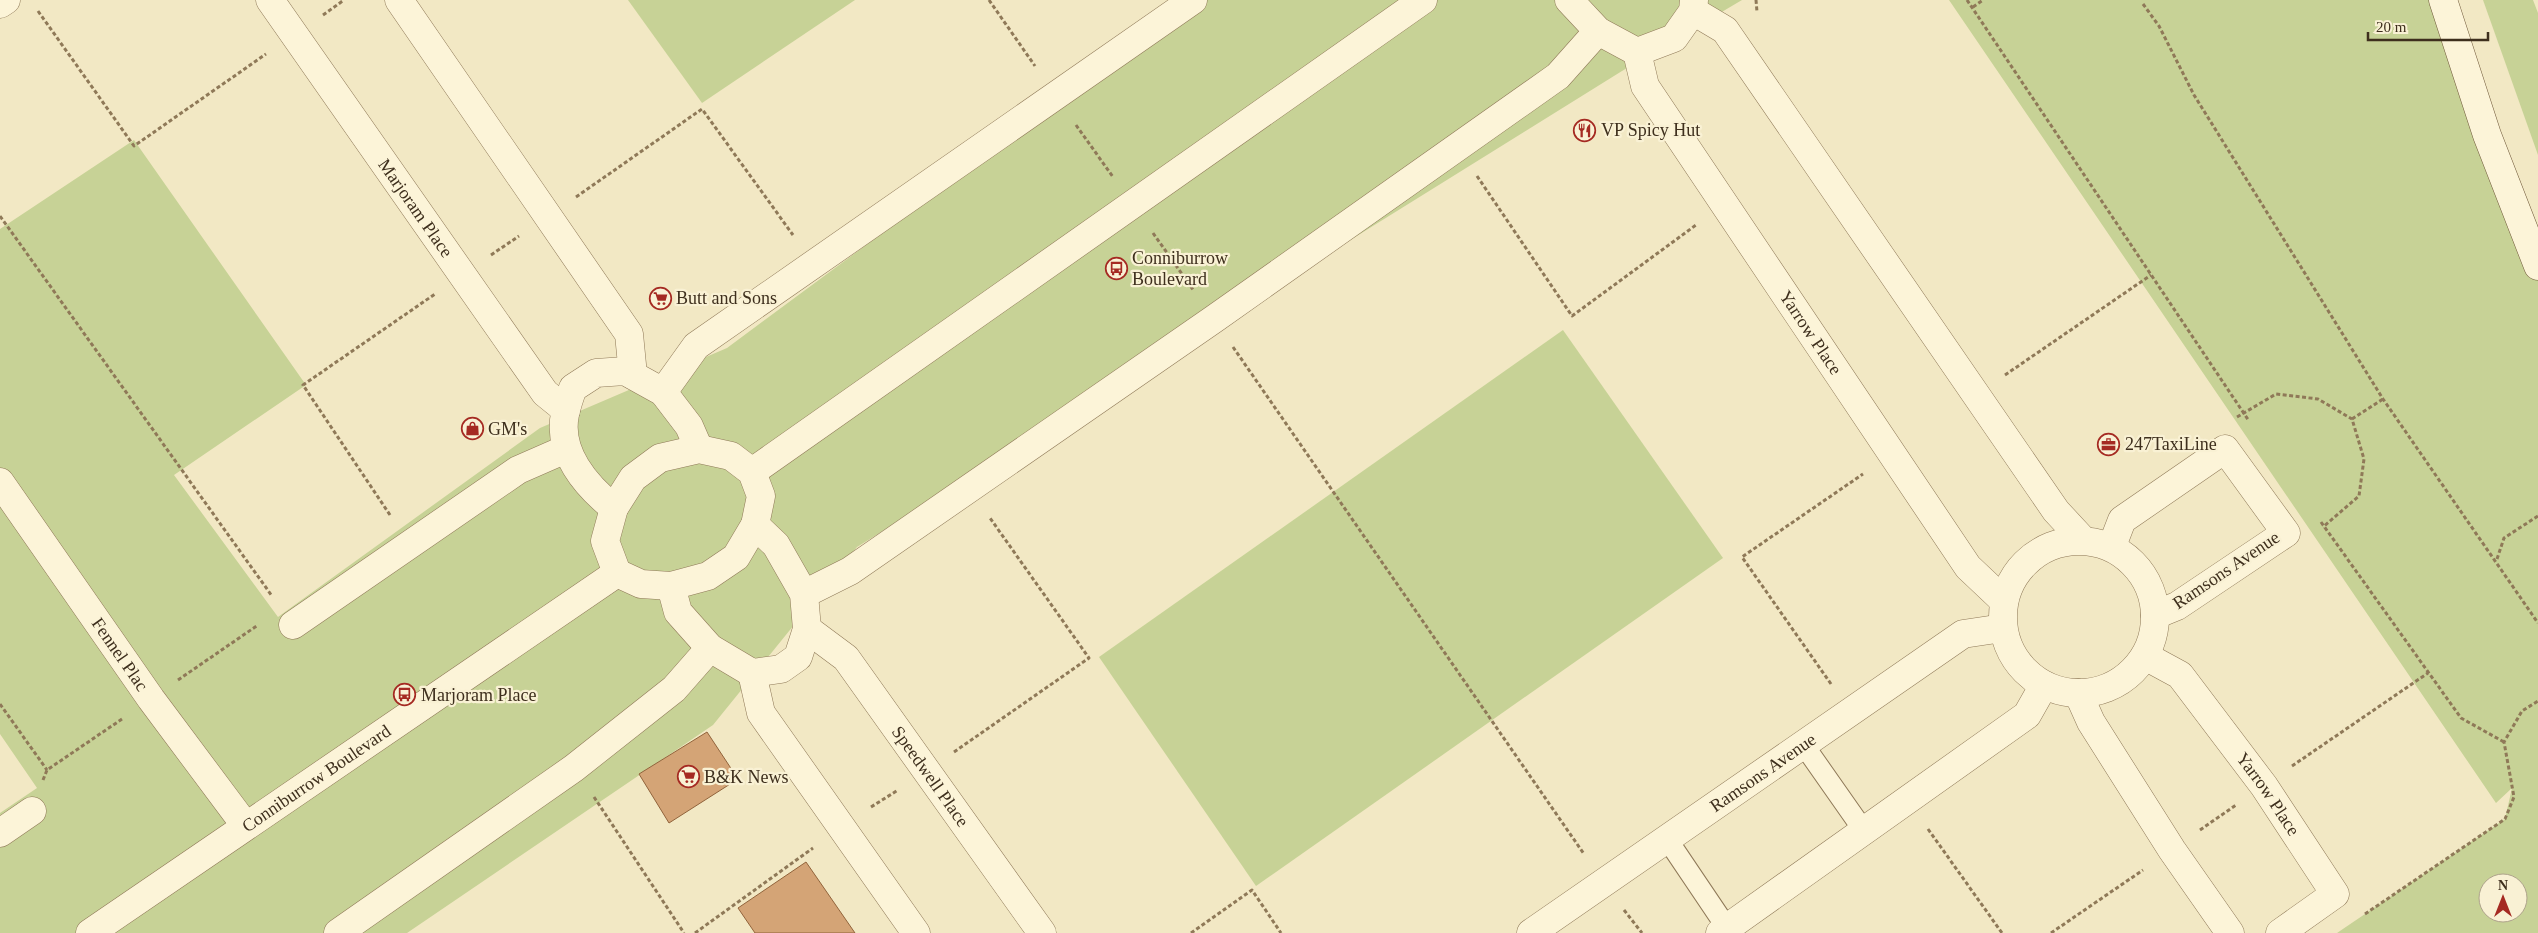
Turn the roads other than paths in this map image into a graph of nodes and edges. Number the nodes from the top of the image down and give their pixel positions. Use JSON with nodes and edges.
{"nodes":[{"id":1,"x":6,"y":0,"type":"edge"},
{"id":2,"x":270,"y":0,"type":"edge"},
{"id":3,"x":399,"y":0,"type":"edge"},
{"id":4,"x":1193,"y":0,"type":"edge"},
{"id":5,"x":1423,"y":0,"type":"edge"},
{"id":6,"x":1569,"y":0,"type":"edge"},
{"id":7,"x":2443,"y":0,"type":"edge"},
{"id":8,"x":0,"y":4,"type":"edge"},
{"id":9,"x":1693,"y":6,"type":"edge"},
{"id":10,"x":1598,"y":31,"type":"junction"},
{"id":11,"x":1637,"y":52,"type":"junction"},
{"id":12,"x":2538,"y":266,"type":"edge"},
{"id":13,"x":633,"y":375,"type":"junction"},
{"id":14,"x":663,"y":392,"type":"junction"},
{"id":15,"x":566,"y":410,"type":"junction"},
{"id":16,"x":566,"y":449,"type":"junction"},
{"id":17,"x":699,"y":449,"type":"junction"},
{"id":18,"x":752,"y":472,"type":"junction"},
{"id":19,"x":0,"y":482,"type":"edge"},
{"id":20,"x":614,"y":508,"type":"junction"},
{"id":21,"x":755,"y":525,"type":"junction"},
{"id":22,"x":2082,"y":539,"type":"junction"},
{"id":23,"x":2112,"y":546,"type":"junction"},
{"id":24,"x":617,"y":573,"type":"junction"},
{"id":25,"x":671,"y":586,"type":"junction"},
{"id":26,"x":804,"y":594,"type":"junction"},
{"id":27,"x":2004,"y":601,"type":"junction"},
{"id":28,"x":2155,"y":615,"type":"junction"},
{"id":29,"x":293,"y":625,"type":"road end"},
{"id":30,"x":2003,"y":628,"type":"junction"},
{"id":31,"x":807,"y":629,"type":"junction"},
{"id":32,"x":710,"y":648,"type":"junction"},
{"id":33,"x":2145,"y":656,"type":"junction"},
{"id":34,"x":752,"y":673,"type":"junction"},
{"id":35,"x":2044,"y":685,"type":"junction"},
{"id":36,"x":2078,"y":693,"type":"junction"},
{"id":37,"x":1803,"y":744,"type":"junction"},
{"id":38,"x":32,"y":811,"type":"dead end"},
{"id":39,"x":245,"y":825,"type":"junction"},
{"id":40,"x":1864,"y":831,"type":"junction"},
{"id":41,"x":0,"y":833,"type":"edge"},
{"id":42,"x":1667,"y":839,"type":"junction"},
{"id":43,"x":1724,"y":930,"type":"edge"},
{"id":44,"x":90,"y":933,"type":"edge"},
{"id":45,"x":338,"y":933,"type":"edge"},
{"id":46,"x":916,"y":933,"type":"edge"},
{"id":47,"x":1042,"y":933,"type":"edge"},
{"id":48,"x":1531,"y":933,"type":"edge"},
{"id":49,"x":2230,"y":933,"type":"edge"},
{"id":50,"x":2280,"y":933,"type":"edge"}],
"edges":[{"from":1,"to":8,"type":"street"},
{"from":2,"to":15,"type":"street","name":"Marjoram Place"},
{"from":3,"to":13,"type":"street"},
{"from":4,"to":14,"type":"street"},
{"from":5,"to":18,"type":"street"},
{"from":6,"to":10,"type":"street"},
{"from":7,"to":12,"type":"street"},
{"from":9,"to":11,"type":"street"},
{"from":9,"to":22,"type":"street"},
{"from":10,"to":11,"type":"street"},
{"from":10,"to":26,"type":"street"},
{"from":11,"to":27,"type":"street","name":"Yarrow Place"},
{"from":13,"to":14,"type":"street"},
{"from":13,"to":15,"type":"street"},
{"from":14,"to":17,"type":"street"},
{"from":15,"to":16,"type":"street"},
{"from":16,"to":20,"type":"street"},
{"from":16,"to":29,"type":"street"},
{"from":17,"to":18,"type":"street"},
{"from":17,"to":20,"type":"street"},
{"from":18,"to":21,"type":"street"},
{"from":19,"to":39,"type":"street","name":"Fennel Plac"},
{"from":20,"to":24,"type":"street"},
{"from":21,"to":25,"type":"street"},
{"from":21,"to":26,"type":"street"},
{"from":22,"to":23,"type":"street"},
{"from":22,"to":27,"type":"street"},
{"from":23,"to":28,"type":"street"},
{"from":23,"to":28,"type":"street","name":"Ramsons Avenue"},
{"from":24,"to":25,"type":"street"},
{"from":24,"to":39,"type":"street","name":"Conniburrow Boulevard"},
{"from":25,"to":32,"type":"street"},
{"from":26,"to":31,"type":"street"},
{"from":27,"to":30,"type":"street"},
{"from":28,"to":33,"type":"street"},
{"from":30,"to":35,"type":"street"},
{"from":30,"to":37,"type":"street","name":"Ramsons Avenue"},
{"from":31,"to":34,"type":"street"},
{"from":31,"to":47,"type":"street","name":"Speedwell Place"},
{"from":32,"to":34,"type":"street"},
{"from":32,"to":45,"type":"street"},
{"from":33,"to":36,"type":"street"},
{"from":33,"to":50,"type":"street","name":"Yarrow Place"},
{"from":34,"to":46,"type":"street"},
{"from":35,"to":36,"type":"street"},
{"from":35,"to":40,"type":"street"},
{"from":36,"to":49,"type":"street"},
{"from":37,"to":40,"type":"lane"},
{"from":37,"to":42,"type":"street","name":"Ramsons Avenue"},
{"from":38,"to":41,"type":"street"},
{"from":39,"to":44,"type":"street","name":"Conniburrow Boulevard"},
{"from":40,"to":43,"type":"street"},
{"from":42,"to":43,"type":"lane"},
{"from":42,"to":48,"type":"street","name":"Ramsons Avenue"}]}
